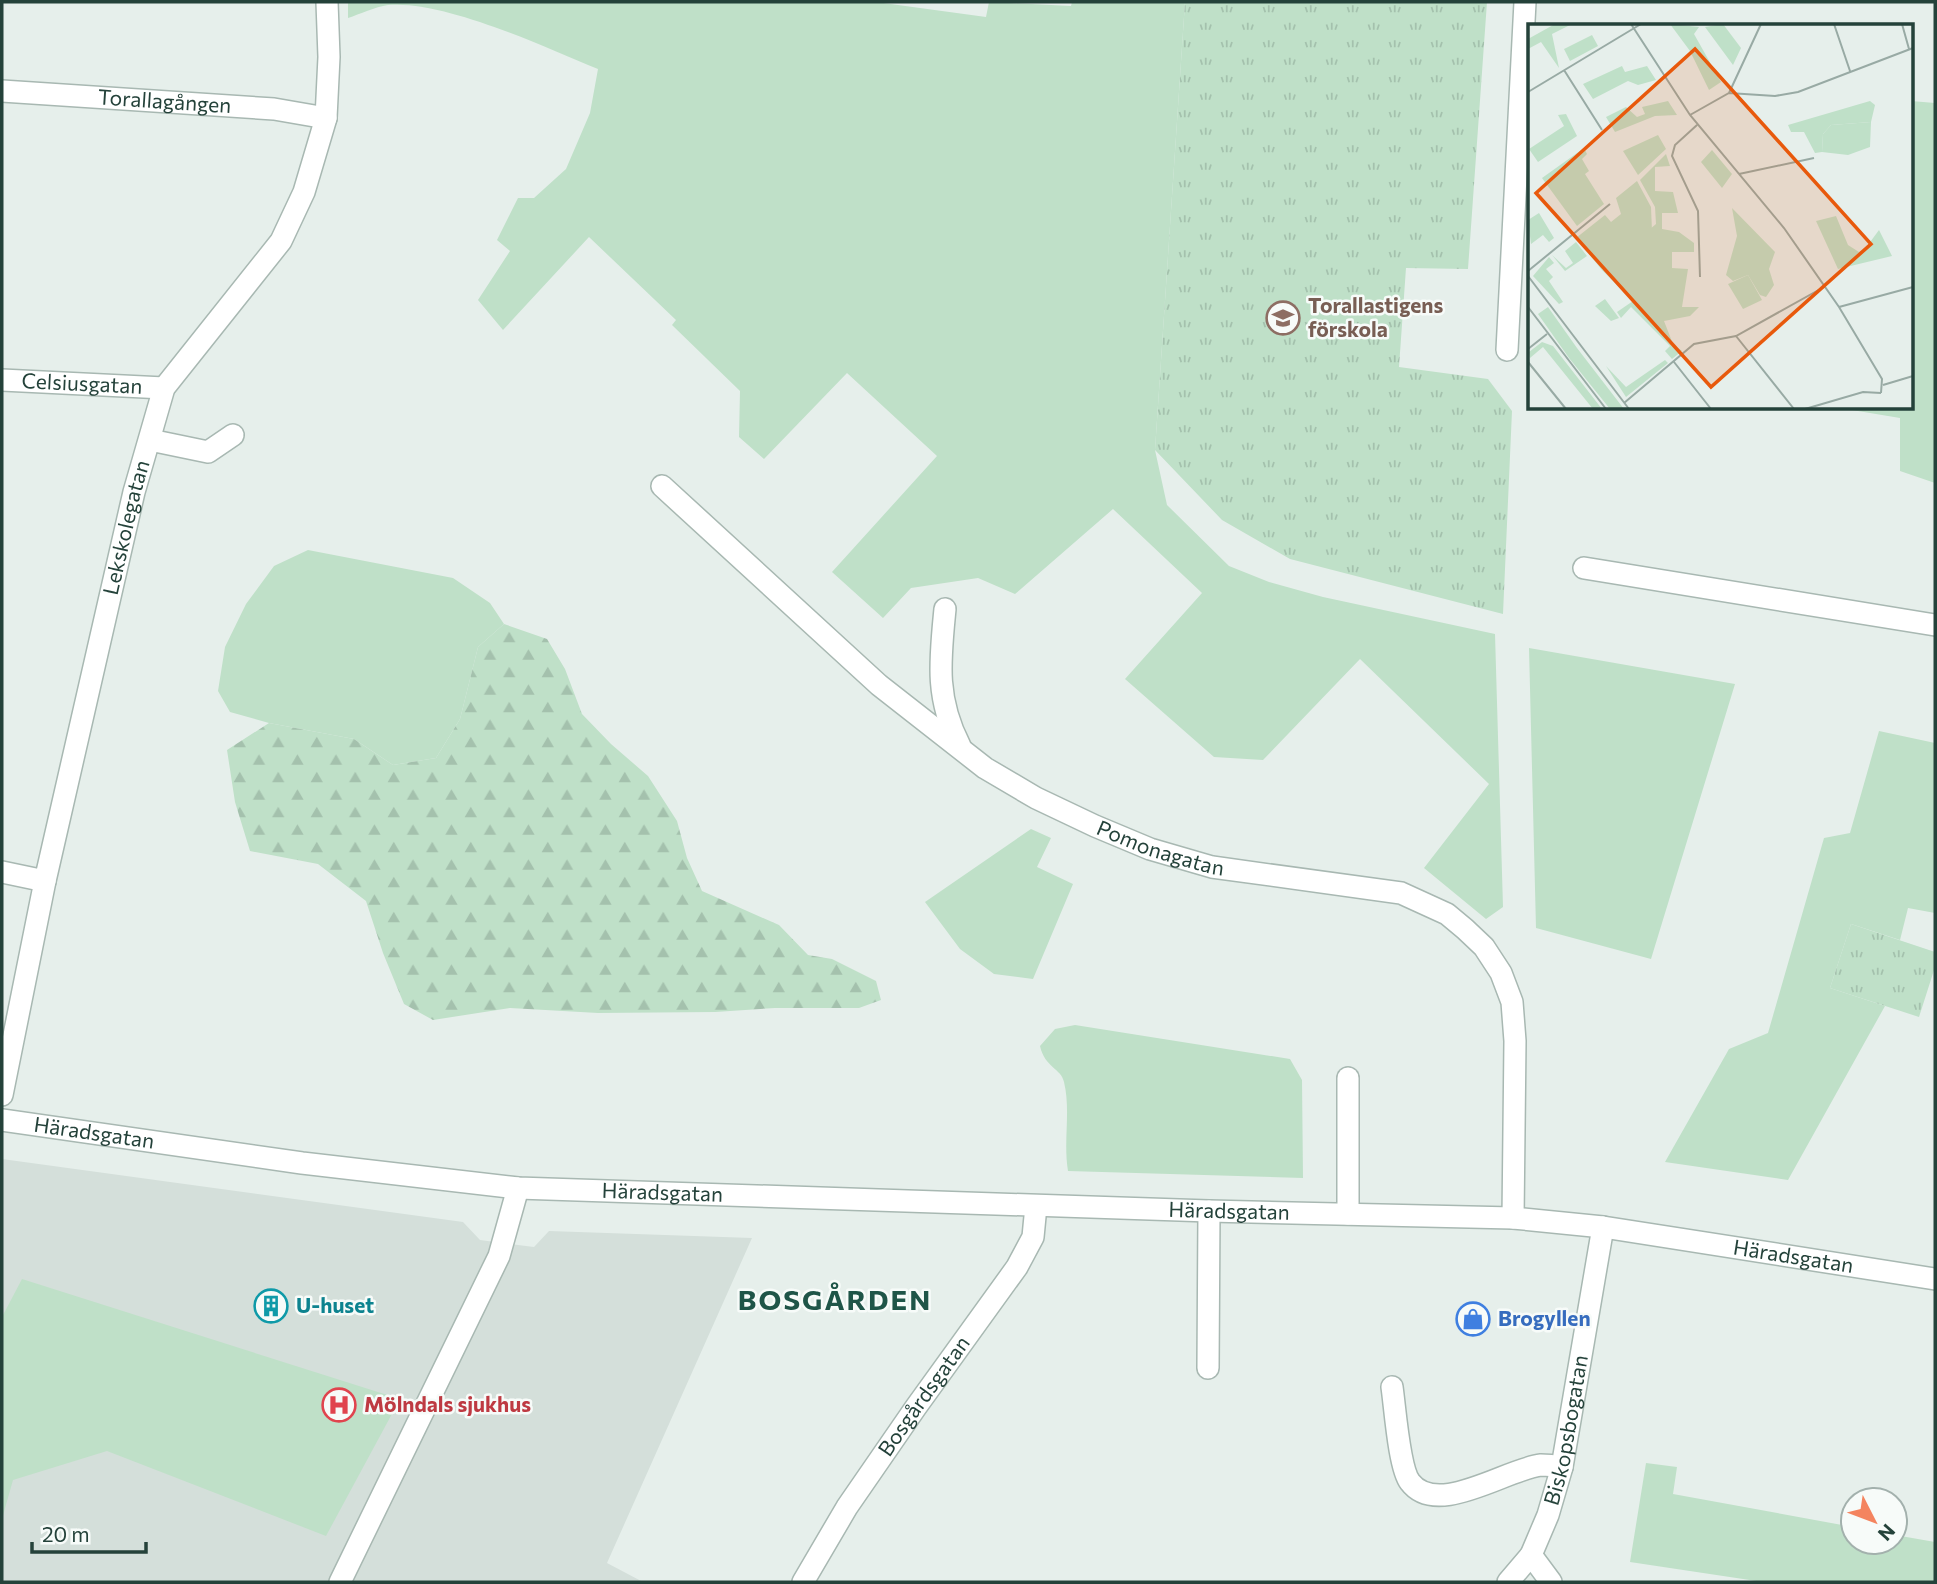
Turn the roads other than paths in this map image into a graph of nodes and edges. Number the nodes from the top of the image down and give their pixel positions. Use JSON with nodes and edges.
{"nodes":[{"id":1,"x":327,"y":2,"type":"edge"},
{"id":2,"x":1525,"y":2,"type":"edge"},
{"id":3,"x":2,"y":91,"type":"edge"},
{"id":4,"x":326,"y":118,"type":"junction"},
{"id":5,"x":1507,"y":351,"type":"dead end"},
{"id":6,"x":2,"y":380,"type":"edge"},
{"id":7,"x":164,"y":388,"type":"junction"},
{"id":8,"x":233,"y":435,"type":"dead end"},
{"id":9,"x":150,"y":440,"type":"junction"},
{"id":10,"x":662,"y":486,"type":"dead end"},
{"id":11,"x":1584,"y":568,"type":"dead end"},
{"id":12,"x":945,"y":609,"type":"dead end"},
{"id":13,"x":1935,"y":625,"type":"edge"},
{"id":14,"x":963,"y":752,"type":"junction"},
{"id":15,"x":2,"y":872,"type":"edge"},
{"id":16,"x":45,"y":881,"type":"junction"},
{"id":17,"x":1348,"y":1078,"type":"dead end"},
{"id":18,"x":2,"y":1095,"type":"edge"},
{"id":19,"x":2,"y":1120,"type":"edge"},
{"id":20,"x":518,"y":1188,"type":"junction"},
{"id":21,"x":1036,"y":1206,"type":"junction"},
{"id":22,"x":1209,"y":1211,"type":"junction"},
{"id":23,"x":1348,"y":1214,"type":"junction"},
{"id":24,"x":1513,"y":1218,"type":"junction"},
{"id":25,"x":1603,"y":1227,"type":"junction"},
{"id":26,"x":1935,"y":1279,"type":"edge"},
{"id":27,"x":1208,"y":1368,"type":"dead end"},
{"id":28,"x":1392,"y":1387,"type":"dead end"},
{"id":29,"x":1562,"y":1467,"type":"junction"},
{"id":30,"x":1531,"y":1555,"type":"junction"},
{"id":31,"x":340,"y":1582,"type":"edge"},
{"id":32,"x":803,"y":1582,"type":"edge"},
{"id":33,"x":1508,"y":1582,"type":"edge"},
{"id":34,"x":1551,"y":1582,"type":"edge"}],
"edges":[{"from":1,"to":4,"type":"street","name":"Lekskolegatan"},
{"from":2,"to":5,"type":"street"},
{"from":3,"to":4,"type":"street","name":"Torallagången"},
{"from":4,"to":7,"type":"street","name":"Lekskolegatan"},
{"from":6,"to":7,"type":"street","name":"Celsiusgatan"},
{"from":7,"to":9,"type":"street","name":"Lekskolegatan"},
{"from":8,"to":9,"type":"street"},
{"from":9,"to":16,"type":"street","name":"Lekskolegatan"},
{"from":10,"to":14,"type":"street","name":"Pomonagatan"},
{"from":11,"to":13,"type":"street"},
{"from":12,"to":14,"type":"street"},
{"from":14,"to":24,"type":"street","name":"Pomonagatan"},
{"from":15,"to":16,"type":"street"},
{"from":16,"to":18,"type":"street","name":"Lekskolegatan"},
{"from":17,"to":23,"type":"street"},
{"from":19,"to":20,"type":"street","name":"Häradsgatan"},
{"from":20,"to":21,"type":"street","name":"Häradsgatan"},
{"from":20,"to":31,"type":"street"},
{"from":21,"to":22,"type":"street","name":"Häradsgatan"},
{"from":21,"to":32,"type":"street","name":"Bosgårdsgatan"},
{"from":22,"to":23,"type":"street","name":"Häradsgatan"},
{"from":22,"to":27,"type":"street"},
{"from":23,"to":24,"type":"street","name":"Häradsgatan"},
{"from":24,"to":25,"type":"street","name":"Häradsgatan"},
{"from":25,"to":26,"type":"street","name":"Häradsgatan"},
{"from":25,"to":29,"type":"street","name":"Biskopsbogatan"},
{"from":28,"to":29,"type":"street"},
{"from":29,"to":30,"type":"street","name":"Biskopsbogatan"},
{"from":30,"to":33,"type":"street","name":"Biskopsbogatan"},
{"from":30,"to":34,"type":"street"}]}
